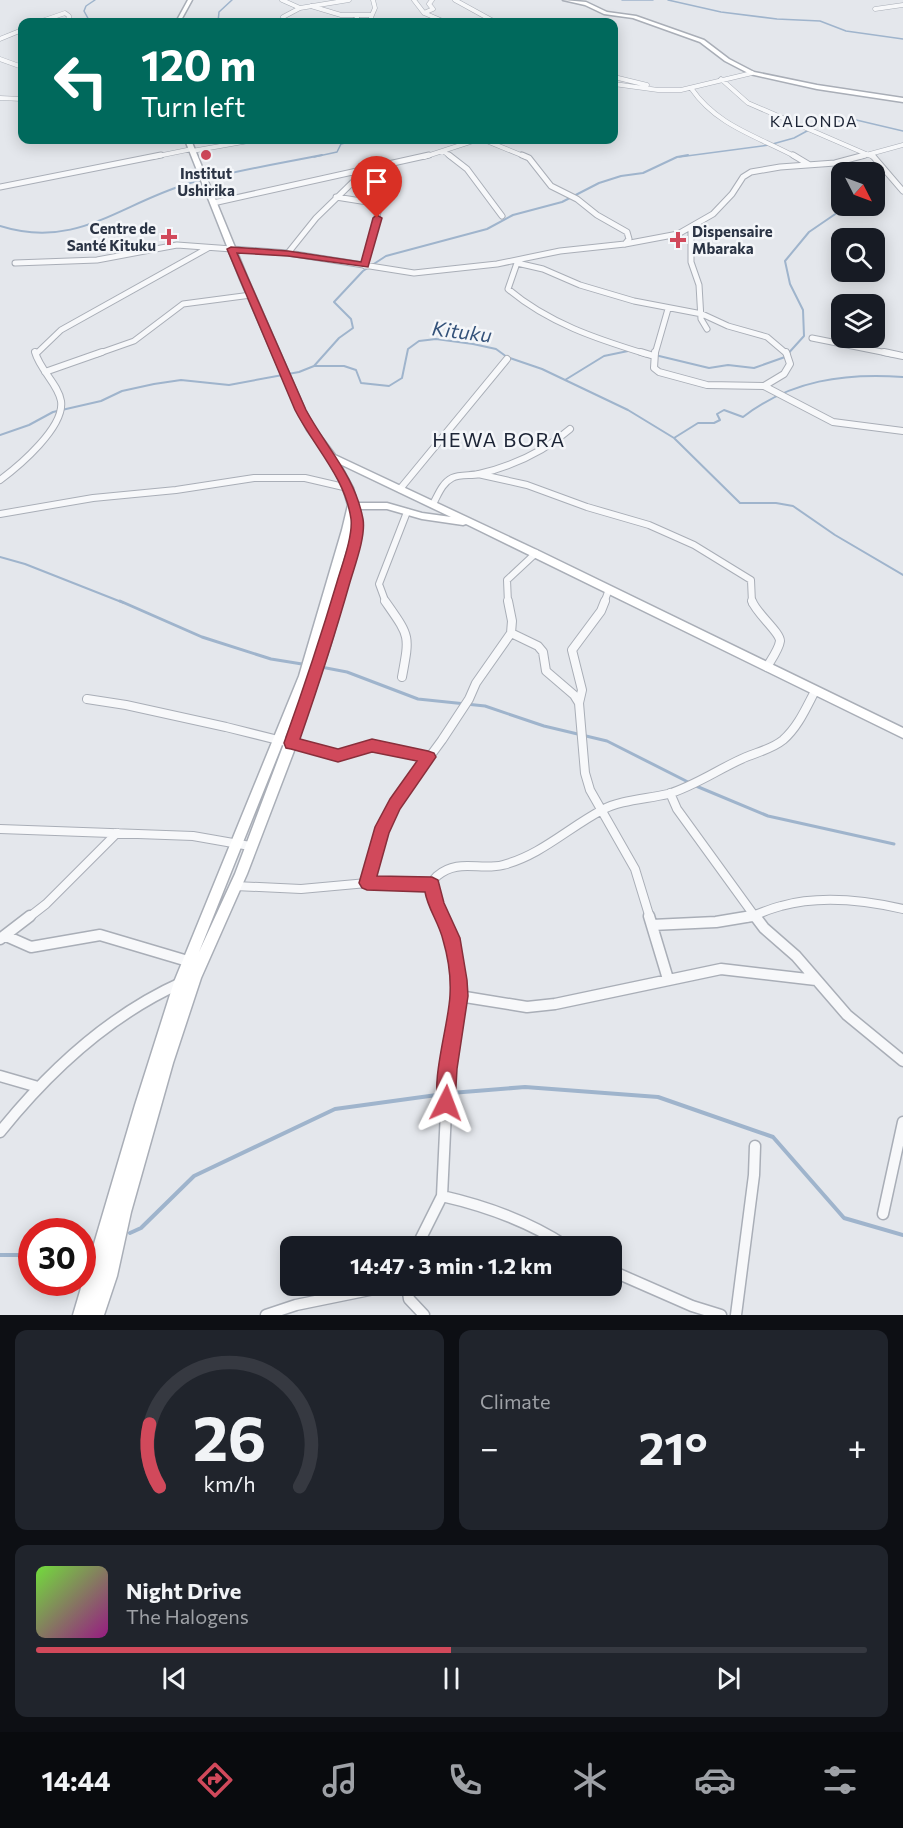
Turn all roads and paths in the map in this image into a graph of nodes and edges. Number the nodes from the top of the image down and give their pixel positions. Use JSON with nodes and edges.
{"nodes":[{"id":1,"x":190,"y":0,"type":"edge"},
{"id":2,"x":282,"y":0,"type":"edge"},
{"id":3,"x":349,"y":0,"type":"edge"},
{"id":4,"x":373,"y":0,"type":"edge"},
{"id":5,"x":414,"y":0,"type":"edge"},
{"id":6,"x":432,"y":0,"type":"edge"},
{"id":7,"x":455,"y":0,"type":"edge"},
{"id":8,"x":565,"y":0,"type":"edge"},
{"id":9,"x":903,"y":5,"type":"edge"},
{"id":10,"x":310,"y":6,"type":"junction"},
{"id":11,"x":300,"y":8,"type":"junction"},
{"id":12,"x":875,"y":9,"type":"dead end"},
{"id":13,"x":424,"y":13,"type":"junction"},
{"id":14,"x":371,"y":15,"type":"junction"},
{"id":15,"x":357,"y":16,"type":"joint"},
{"id":16,"x":283,"y":17,"type":"dead end"},
{"id":17,"x":51,"y":18,"type":"edge"},
{"id":18,"x":69,"y":18,"type":"edge"},
{"id":19,"x":180,"y":18,"type":"edge"},
{"id":20,"x":370,"y":18,"type":"edge"},
{"id":21,"x":436,"y":18,"type":"edge"},
{"id":22,"x":490,"y":18,"type":"edge"},
{"id":23,"x":18,"y":32,"type":"edge"},
{"id":24,"x":0,"y":39,"type":"edge"},
{"id":25,"x":0,"y":59,"type":"edge"},
{"id":26,"x":18,"y":65,"type":"edge"},
{"id":27,"x":752,"y":73,"type":"junction"},
{"id":28,"x":618,"y":78,"type":"edge"},
{"id":29,"x":721,"y":79,"type":"junction"},
{"id":30,"x":618,"y":85,"type":"edge"},
{"id":31,"x":691,"y":88,"type":"junction"},
{"id":32,"x":658,"y":90,"type":"junction"},
{"id":33,"x":0,"y":98,"type":"edge"},
{"id":34,"x":18,"y":99,"type":"edge"},
{"id":35,"x":903,"y":100,"type":"edge"},
{"id":36,"x":190,"y":144,"type":"edge"},
{"id":37,"x":229,"y":144,"type":"edge"},
{"id":38,"x":464,"y":144,"type":"edge"},
{"id":39,"x":494,"y":144,"type":"edge"},
{"id":40,"x":903,"y":145,"type":"edge"},
{"id":41,"x":192,"y":150,"type":"junction"},
{"id":42,"x":443,"y":151,"type":"junction"},
{"id":43,"x":871,"y":154,"type":"junction"},
{"id":44,"x":808,"y":164,"type":"junction"},
{"id":45,"x":354,"y":172,"type":"junction"},
{"id":46,"x":0,"y":187,"type":"edge"},
{"id":47,"x":903,"y":191,"type":"edge"},
{"id":48,"x":336,"y":196,"type":"junction"},
{"id":49,"x":213,"y":202,"type":"junction"},
{"id":50,"x":502,"y":216,"type":"dead end"},
{"id":51,"x":691,"y":228,"type":"junction"},
{"id":52,"x":625,"y":244,"type":"junction"},
{"id":53,"x":209,"y":247,"type":"junction"},
{"id":54,"x":231,"y":249,"type":"junction"},
{"id":55,"x":288,"y":254,"type":"junction"},
{"id":56,"x":514,"y":262,"type":"junction"},
{"id":57,"x":15,"y":263,"type":"dead end"},
{"id":58,"x":365,"y":266,"type":"junction"},
{"id":59,"x":251,"y":296,"type":"junction"},
{"id":60,"x":668,"y":309,"type":"junction"},
{"id":61,"x":702,"y":314,"type":"junction"},
{"id":62,"x":707,"y":329,"type":"dead end"},
{"id":63,"x":812,"y":338,"type":"dead end"},
{"id":64,"x":654,"y":356,"type":"junction"},
{"id":65,"x":903,"y":356,"type":"edge"},
{"id":66,"x":507,"y":359,"type":"dead end"},
{"id":67,"x":45,"y":372,"type":"junction"},
{"id":68,"x":764,"y":386,"type":"junction"},
{"id":69,"x":570,"y":429,"type":"dead end"},
{"id":70,"x":903,"y":431,"type":"edge"},
{"id":71,"x":332,"y":457,"type":"junction"},
{"id":72,"x":478,"y":474,"type":"junction"},
{"id":73,"x":0,"y":480,"type":"edge"},
{"id":74,"x":348,"y":488,"type":"junction"},
{"id":75,"x":400,"y":489,"type":"junction"},
{"id":76,"x":433,"y":504,"type":"junction"},
{"id":77,"x":352,"y":506,"type":"junction"},
{"id":78,"x":407,"y":512,"type":"junction"},
{"id":79,"x":0,"y":514,"type":"edge"},
{"id":80,"x":476,"y":524,"type":"junction"},
{"id":81,"x":536,"y":552,"type":"junction"},
{"id":82,"x":609,"y":589,"type":"junction"},
{"id":83,"x":511,"y":633,"type":"junction"},
{"id":84,"x":767,"y":668,"type":"junction"},
{"id":85,"x":402,"y":677,"type":"dead end"},
{"id":86,"x":815,"y":691,"type":"junction"},
{"id":87,"x":87,"y":699,"type":"dead end"},
{"id":88,"x":579,"y":703,"type":"junction"},
{"id":89,"x":903,"y":733,"type":"edge"},
{"id":90,"x":285,"y":742,"type":"junction"},
{"id":91,"x":428,"y":757,"type":"junction"},
{"id":92,"x":670,"y":793,"type":"junction"},
{"id":93,"x":603,"y":809,"type":"junction"},
{"id":94,"x":0,"y":829,"type":"edge"},
{"id":95,"x":117,"y":833,"type":"junction"},
{"id":96,"x":244,"y":844,"type":"junction"},
{"id":97,"x":367,"y":883,"type":"junction"},
{"id":98,"x":432,"y":885,"type":"junction"},
{"id":99,"x":235,"y":886,"type":"junction"},
{"id":100,"x":903,"y":909,"type":"edge"},
{"id":101,"x":754,"y":916,"type":"junction"},
{"id":102,"x":652,"y":926,"type":"junction"},
{"id":103,"x":3,"y":938,"type":"edge"},
{"id":104,"x":196,"y":968,"type":"junction"},
{"id":105,"x":668,"y":979,"type":"junction"},
{"id":106,"x":816,"y":980,"type":"junction"},
{"id":107,"x":181,"y":982,"type":"junction"},
{"id":108,"x":459,"y":996,"type":"junction"},
{"id":109,"x":903,"y":1061,"type":"edge"},
{"id":110,"x":0,"y":1076,"type":"edge"},
{"id":111,"x":38,"y":1087,"type":"junction"},
{"id":112,"x":903,"y":1122,"type":"edge"},
{"id":113,"x":0,"y":1132,"type":"edge"},
{"id":114,"x":755,"y":1146,"type":"dead end"},
{"id":115,"x":442,"y":1196,"type":"junction"},
{"id":116,"x":884,"y":1214,"type":"dead end"},
{"id":117,"x":421,"y":1236,"type":"edge"},
{"id":118,"x":550,"y":1236,"type":"edge"},
{"id":119,"x":622,"y":1275,"type":"edge"},
{"id":120,"x":340,"y":1296,"type":"edge"},
{"id":121,"x":409,"y":1296,"type":"edge"},
{"id":122,"x":81,"y":1315,"type":"edge"},
{"id":123,"x":96,"y":1315,"type":"edge"},
{"id":124,"x":266,"y":1315,"type":"edge"},
{"id":125,"x":424,"y":1315,"type":"edge"},
{"id":126,"x":721,"y":1315,"type":"edge"},
{"id":127,"x":736,"y":1315,"type":"edge"}],
"edges":[{"from":1,"to":19,"type":"street"},
{"from":2,"to":11,"type":"street"},
{"from":3,"to":10,"type":"street"},
{"from":4,"to":14,"type":"street"},
{"from":5,"to":13,"type":"street"},
{"from":6,"to":13,"type":"street"},
{"from":7,"to":22,"type":"street"},
{"from":8,"to":27,"type":"street"},
{"from":9,"to":12,"type":"street"},
{"from":10,"to":11,"type":"street"},
{"from":10,"to":15,"type":"street"},
{"from":11,"to":16,"type":"street"},
{"from":13,"to":21,"type":"street"},
{"from":14,"to":15,"type":"street"},
{"from":14,"to":20,"type":"street"},
{"from":17,"to":18,"type":"street"},
{"from":23,"to":24,"type":"street"},
{"from":25,"to":26,"type":"street"},
{"from":27,"to":29,"type":"street"},
{"from":27,"to":35,"type":"street"},
{"from":28,"to":32,"type":"street"},
{"from":29,"to":31,"type":"street"},
{"from":29,"to":43,"type":"street"},
{"from":30,"to":32,"type":"street"},
{"from":31,"to":32,"type":"street"},
{"from":31,"to":44,"type":"street"},
{"from":33,"to":34,"type":"street"},
{"from":36,"to":41,"type":"street"},
{"from":37,"to":41,"type":"street"},
{"from":38,"to":42,"type":"street"},
{"from":39,"to":52,"type":"street"},
{"from":40,"to":43,"type":"street"},
{"from":41,"to":46,"type":"street"},
{"from":41,"to":49,"type":"street"},
{"from":42,"to":45,"type":"street"},
{"from":42,"to":50,"type":"street"},
{"from":43,"to":44,"type":"street"},
{"from":43,"to":47,"type":"street"},
{"from":44,"to":51,"type":"street"},
{"from":45,"to":48,"type":"street"},
{"from":45,"to":49,"type":"street"},
{"from":48,"to":55,"type":"street"},
{"from":48,"to":58,"type":"street"},
{"from":49,"to":54,"type":"street"},
{"from":51,"to":52,"type":"street"},
{"from":51,"to":61,"type":"street"},
{"from":52,"to":56,"type":"street"},
{"from":53,"to":54,"type":"street"},
{"from":53,"to":57,"type":"street"},
{"from":53,"to":67,"type":"street"},
{"from":54,"to":55,"type":"street"},
{"from":54,"to":59,"type":"street"},
{"from":55,"to":58,"type":"street"},
{"from":56,"to":58,"type":"street"},
{"from":56,"to":60,"type":"street"},
{"from":56,"to":64,"type":"street"},
{"from":59,"to":67,"type":"street"},
{"from":59,"to":71,"type":"street"},
{"from":60,"to":61,"type":"street"},
{"from":60,"to":64,"type":"street"},
{"from":61,"to":62,"type":"street"},
{"from":61,"to":68,"type":"street"},
{"from":63,"to":65,"type":"street"},
{"from":64,"to":68,"type":"street"},
{"from":66,"to":75,"type":"street"},
{"from":67,"to":73,"type":"street"},
{"from":68,"to":70,"type":"street"},
{"from":69,"to":72,"type":"street"},
{"from":71,"to":74,"type":"street"},
{"from":71,"to":75,"type":"street"},
{"from":72,"to":76,"type":"street"},
{"from":72,"to":84,"type":"street"},
{"from":74,"to":77,"type":"street"},
{"from":74,"to":79,"type":"street"},
{"from":75,"to":76,"type":"street"},
{"from":76,"to":80,"type":"street"},
{"from":77,"to":78,"type":"street"},
{"from":77,"to":90,"type":"street"},
{"from":78,"to":80,"type":"street"},
{"from":78,"to":85,"type":"street"},
{"from":80,"to":81,"type":"street"},
{"from":81,"to":82,"type":"street"},
{"from":81,"to":83,"type":"street"},
{"from":82,"to":84,"type":"street"},
{"from":82,"to":88,"type":"street"},
{"from":83,"to":88,"type":"street"},
{"from":83,"to":91,"type":"street"},
{"from":84,"to":86,"type":"street"},
{"from":86,"to":89,"type":"street"},
{"from":86,"to":92,"type":"street"},
{"from":87,"to":90,"type":"street"},
{"from":88,"to":93,"type":"street"},
{"from":90,"to":91,"type":"street"},
{"from":90,"to":96,"type":"street"},
{"from":91,"to":97,"type":"street"},
{"from":92,"to":93,"type":"street"},
{"from":92,"to":101,"type":"street"},
{"from":93,"to":98,"type":"street"},
{"from":93,"to":102,"type":"street"},
{"from":94,"to":95,"type":"street"},
{"from":95,"to":96,"type":"street"},
{"from":95,"to":103,"type":"street"},
{"from":96,"to":99,"type":"street"},
{"from":96,"to":104,"type":"street"},
{"from":97,"to":98,"type":"street"},
{"from":97,"to":99,"type":"street"},
{"from":98,"to":108,"type":"street"},
{"from":99,"to":104,"type":"street"},
{"from":100,"to":101,"type":"street"},
{"from":101,"to":102,"type":"street"},
{"from":101,"to":106,"type":"street"},
{"from":102,"to":105,"type":"street"},
{"from":103,"to":104,"type":"street"},
{"from":104,"to":107,"type":"street"},
{"from":104,"to":123,"type":"street"},
{"from":105,"to":106,"type":"street"},
{"from":105,"to":108,"type":"street"},
{"from":106,"to":109,"type":"street"},
{"from":107,"to":111,"type":"street"},
{"from":107,"to":122,"type":"street"},
{"from":108,"to":115,"type":"street"},
{"from":110,"to":111,"type":"street"},
{"from":111,"to":113,"type":"street"},
{"from":112,"to":116,"type":"street"},
{"from":114,"to":127,"type":"street"},
{"from":115,"to":117,"type":"street"},
{"from":115,"to":118,"type":"street"},
{"from":119,"to":126,"type":"street"},
{"from":120,"to":124,"type":"street"},
{"from":121,"to":125,"type":"street"}]}
